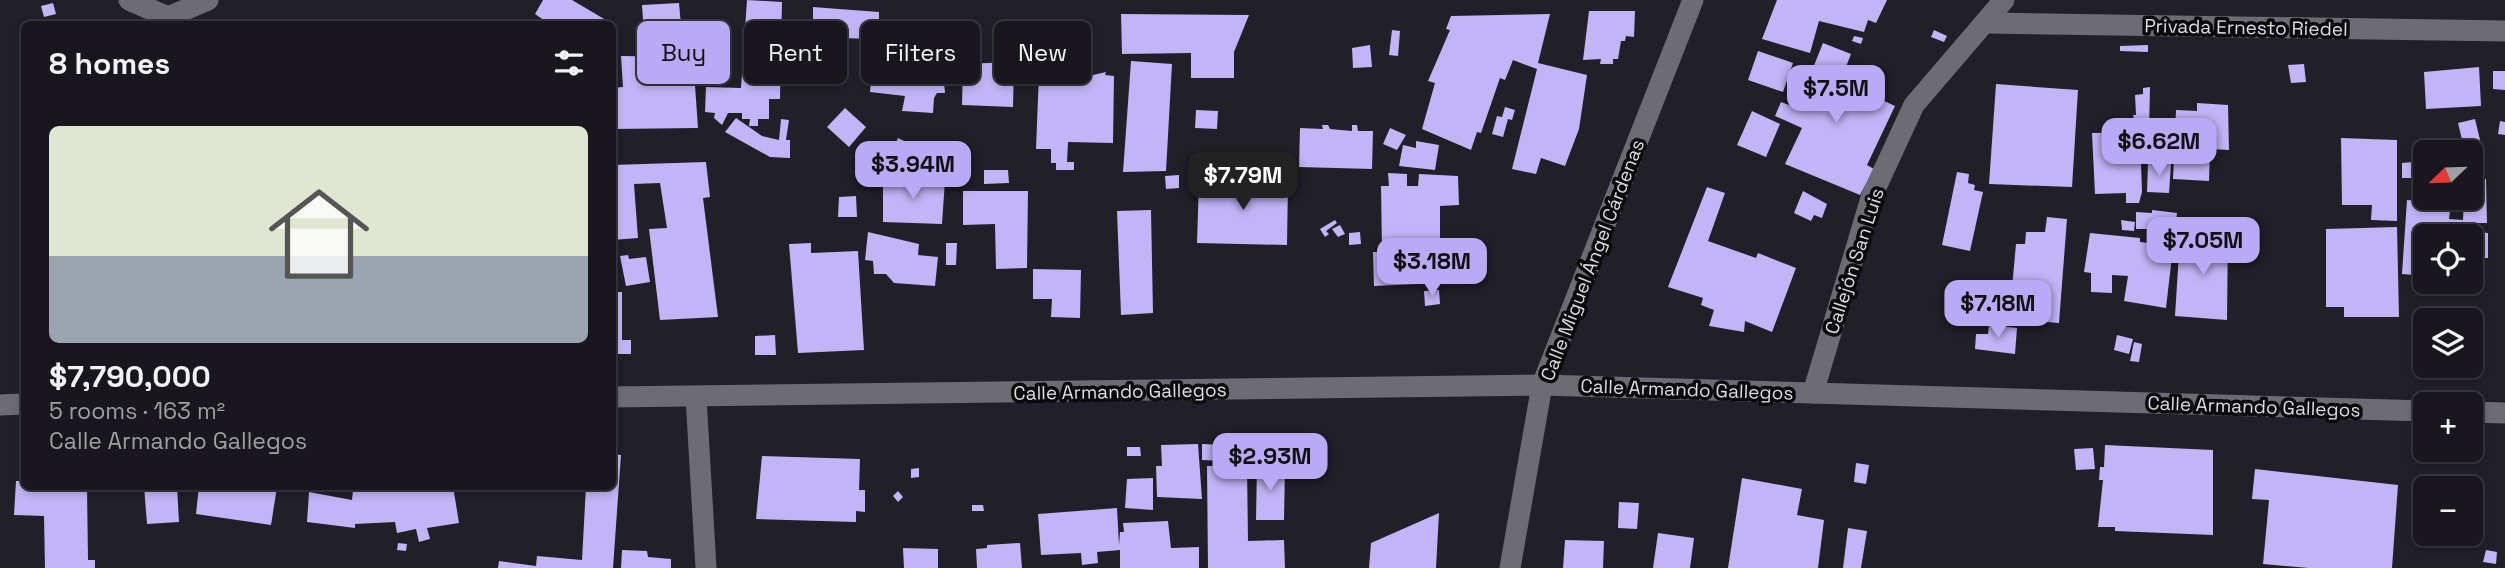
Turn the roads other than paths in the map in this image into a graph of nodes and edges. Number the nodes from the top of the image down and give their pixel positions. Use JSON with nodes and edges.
{"nodes":[{"id":1,"x":129,"y":0,"type":"edge"},
{"id":2,"x":208,"y":0,"type":"edge"},
{"id":3,"x":1693,"y":0,"type":"edge"},
{"id":4,"x":2004,"y":0,"type":"edge"},
{"id":5,"x":1986,"y":23,"type":"junction"},
{"id":6,"x":2505,"y":31,"type":"edge"},
{"id":7,"x":1542,"y":385,"type":"junction"},
{"id":8,"x":1812,"y":393,"type":"junction"},
{"id":9,"x":616,"y":397,"type":"edge"},
{"id":10,"x":696,"y":397,"type":"junction"},
{"id":11,"x":21,"y":404,"type":"edge"},
{"id":12,"x":0,"y":405,"type":"edge"},
{"id":13,"x":2413,"y":411,"type":"edge"},
{"id":14,"x":2483,"y":412,"type":"edge"},
{"id":15,"x":2505,"y":413,"type":"edge"},
{"id":16,"x":706,"y":568,"type":"edge"},
{"id":17,"x":1510,"y":568,"type":"edge"}],
"edges":[{"from":1,"to":2,"type":"street"},
{"from":3,"to":7,"type":"street","name":"Calle Miguel Ángel Cárdenas"},
{"from":4,"to":5,"type":"street","name":"Callejón San Luis"},
{"from":5,"to":6,"type":"street","name":"Privada Ernesto Riedel"},
{"from":5,"to":8,"type":"street","name":"Callejón San Luis"},
{"from":7,"to":8,"type":"street","name":"Calle Armando Gallegos"},
{"from":7,"to":10,"type":"street","name":"Calle Armando Gallegos"},
{"from":7,"to":17,"type":"street","name":"Calle Miguel Ángel Cárdenas"},
{"from":8,"to":13,"type":"street","name":"Calle Armando Gallegos"},
{"from":9,"to":10,"type":"street","name":"Calle Armando Gallegos"},
{"from":10,"to":16,"type":"street"},
{"from":11,"to":12,"type":"street"},
{"from":14,"to":15,"type":"street"}]}
